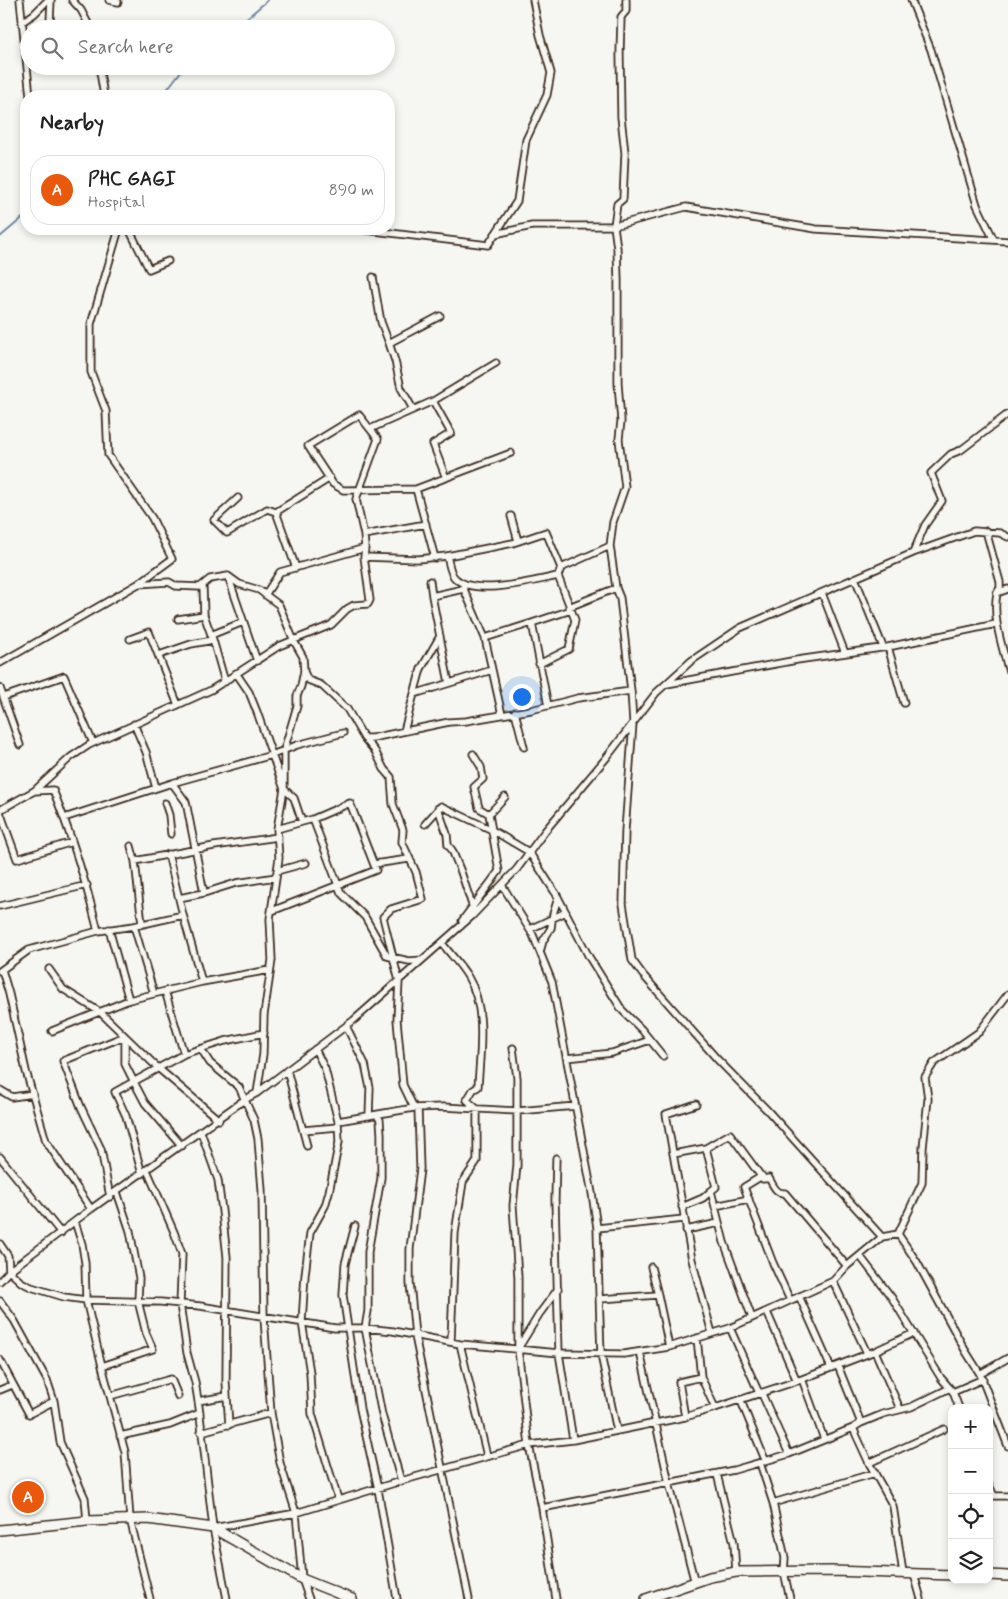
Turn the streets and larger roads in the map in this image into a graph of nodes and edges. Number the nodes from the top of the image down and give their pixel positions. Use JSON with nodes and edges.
{"nodes":[{"id":1,"x":20,"y":0,"type":"edge"},
{"id":2,"x":49,"y":0,"type":"edge"},
{"id":3,"x":72,"y":0,"type":"edge"},
{"id":4,"x":109,"y":0,"type":"edge"},
{"id":5,"x":533,"y":0,"type":"edge"},
{"id":6,"x":626,"y":0,"type":"edge"},
{"id":7,"x":910,"y":0,"type":"edge"},
{"id":8,"x":118,"y":2,"type":"dead end"},
{"id":9,"x":22,"y":20,"type":"edge"},
{"id":10,"x":25,"y":20,"type":"edge"},
{"id":11,"x":50,"y":20,"type":"edge"},
{"id":12,"x":86,"y":20,"type":"edge"},
{"id":13,"x":28,"y":75,"type":"edge"},
{"id":14,"x":100,"y":75,"type":"edge"},
{"id":15,"x":29,"y":90,"type":"edge"},
{"id":16,"x":103,"y":90,"type":"edge"},
{"id":17,"x":614,"y":226,"type":"junction"},
{"id":18,"x":395,"y":234,"type":"edge"},
{"id":19,"x":495,"y":234,"type":"junction"},
{"id":20,"x":117,"y":235,"type":"edge"},
{"id":21,"x":132,"y":235,"type":"edge"},
{"id":22,"x":994,"y":240,"type":"junction"},
{"id":23,"x":1008,"y":241,"type":"edge"},
{"id":24,"x":168,"y":260,"type":"dead end"},
{"id":25,"x":373,"y":277,"type":"dead end"},
{"id":26,"x":440,"y":316,"type":"dead end"},
{"id":27,"x":389,"y":344,"type":"junction"},
{"id":28,"x":496,"y":363,"type":"dead end"},
{"id":29,"x":433,"y":401,"type":"junction"},
{"id":30,"x":413,"y":409,"type":"junction"},
{"id":31,"x":1008,"y":414,"type":"edge"},
{"id":32,"x":370,"y":429,"type":"junction"},
{"id":33,"x":511,"y":453,"type":"dead end"},
{"id":34,"x":330,"y":478,"type":"junction"},
{"id":35,"x":446,"y":478,"type":"junction"},
{"id":36,"x":416,"y":489,"type":"junction"},
{"id":37,"x":359,"y":490,"type":"junction"},
{"id":38,"x":238,"y":498,"type":"dead end"},
{"id":39,"x":276,"y":512,"type":"junction"},
{"id":40,"x":511,"y":516,"type":"dead end"},
{"id":41,"x":426,"y":524,"type":"junction"},
{"id":42,"x":986,"y":531,"type":"junction"},
{"id":43,"x":364,"y":535,"type":"junction"},
{"id":44,"x":1008,"y":537,"type":"edge"},
{"id":45,"x":518,"y":541,"type":"junction"},
{"id":46,"x":610,"y":546,"type":"junction"},
{"id":47,"x":365,"y":548,"type":"junction"},
{"id":48,"x":913,"y":554,"type":"junction"},
{"id":49,"x":447,"y":556,"type":"junction"},
{"id":50,"x":364,"y":557,"type":"junction"},
{"id":51,"x":435,"y":558,"type":"junction"},
{"id":52,"x":296,"y":568,"type":"junction"},
{"id":53,"x":561,"y":568,"type":"junction"},
{"id":54,"x":228,"y":576,"type":"junction"},
{"id":55,"x":558,"y":576,"type":"junction"},
{"id":56,"x":855,"y":578,"type":"junction"},
{"id":57,"x":430,"y":581,"type":"dead end"},
{"id":58,"x":138,"y":584,"type":"junction"},
{"id":59,"x":203,"y":586,"type":"junction"},
{"id":60,"x":462,"y":586,"type":"junction"},
{"id":61,"x":616,"y":588,"type":"junction"},
{"id":62,"x":1008,"y":589,"type":"edge"},
{"id":63,"x":822,"y":593,"type":"junction"},
{"id":64,"x":997,"y":593,"type":"junction"},
{"id":65,"x":265,"y":595,"type":"junction"},
{"id":66,"x":432,"y":596,"type":"junction"},
{"id":67,"x":570,"y":608,"type":"junction"},
{"id":68,"x":204,"y":615,"type":"junction"},
{"id":69,"x":178,"y":619,"type":"dead end"},
{"id":70,"x":243,"y":622,"type":"junction"},
{"id":71,"x":532,"y":623,"type":"junction"},
{"id":72,"x":996,"y":624,"type":"junction"},
{"id":73,"x":440,"y":636,"type":"junction"},
{"id":74,"x":212,"y":637,"type":"junction"},
{"id":75,"x":485,"y":638,"type":"junction"},
{"id":76,"x":130,"y":639,"type":"dead end"},
{"id":77,"x":294,"y":641,"type":"junction"},
{"id":78,"x":1005,"y":643,"type":"edge"},
{"id":79,"x":886,"y":647,"type":"junction"},
{"id":80,"x":845,"y":653,"type":"junction"},
{"id":81,"x":159,"y":655,"type":"junction"},
{"id":82,"x":257,"y":662,"type":"junction"},
{"id":83,"x":0,"y":663,"type":"edge"},
{"id":84,"x":539,"y":664,"type":"junction"},
{"id":85,"x":1008,"y":669,"type":"edge"},
{"id":86,"x":492,"y":670,"type":"junction"},
{"id":87,"x":304,"y":672,"type":"junction"},
{"id":88,"x":236,"y":674,"type":"junction"},
{"id":89,"x":225,"y":682,"type":"junction"},
{"id":90,"x":449,"y":683,"type":"junction"},
{"id":91,"x":665,"y":684,"type":"junction"},
{"id":92,"x":0,"y":688,"type":"edge"},
{"id":93,"x":631,"y":691,"type":"junction"},
{"id":94,"x":414,"y":694,"type":"junction"},
{"id":95,"x":4,"y":697,"type":"junction"},
{"id":96,"x":904,"y":702,"type":"dead end"},
{"id":97,"x":178,"y":705,"type":"junction"},
{"id":98,"x":548,"y":706,"type":"junction"},
{"id":99,"x":515,"y":712,"type":"junction"},
{"id":100,"x":502,"y":715,"type":"junction"},
{"id":101,"x":633,"y":723,"type":"junction"},
{"id":102,"x":134,"y":724,"type":"junction"},
{"id":103,"x":404,"y":731,"type":"junction"},
{"id":104,"x":343,"y":733,"type":"dead end"},
{"id":105,"x":364,"y":738,"type":"junction"},
{"id":106,"x":93,"y":743,"type":"junction"},
{"id":107,"x":20,"y":745,"type":"dead end"},
{"id":108,"x":524,"y":747,"type":"dead end"},
{"id":109,"x":284,"y":750,"type":"junction"},
{"id":110,"x":473,"y":754,"type":"dead end"},
{"id":111,"x":272,"y":755,"type":"junction"},
{"id":112,"x":172,"y":783,"type":"junction"},
{"id":113,"x":156,"y":788,"type":"junction"},
{"id":114,"x":284,"y":789,"type":"junction"},
{"id":115,"x":34,"y":791,"type":"junction"},
{"id":116,"x":505,"y":798,"type":"dead end"},
{"id":117,"x":165,"y":803,"type":"dead end"},
{"id":118,"x":438,"y":808,"type":"junction"},
{"id":119,"x":0,"y":811,"type":"edge"},
{"id":120,"x":489,"y":814,"type":"junction"},
{"id":121,"x":64,"y":818,"type":"junction"},
{"id":122,"x":313,"y":819,"type":"junction"},
{"id":123,"x":302,"y":822,"type":"junction"},
{"id":124,"x":425,"y":824,"type":"dead end"},
{"id":125,"x":277,"y":829,"type":"junction"},
{"id":126,"x":492,"y":830,"type":"junction"},
{"id":127,"x":171,"y":834,"type":"dead end"},
{"id":128,"x":278,"y":836,"type":"junction"},
{"id":129,"x":72,"y":842,"type":"junction"},
{"id":130,"x":131,"y":846,"type":"dead end"},
{"id":131,"x":196,"y":849,"type":"junction"},
{"id":132,"x":529,"y":852,"type":"junction"},
{"id":133,"x":168,"y":854,"type":"junction"},
{"id":134,"x":409,"y":859,"type":"junction"},
{"id":135,"x":135,"y":861,"type":"junction"},
{"id":136,"x":306,"y":862,"type":"dead end"},
{"id":137,"x":374,"y":864,"type":"junction"},
{"id":138,"x":277,"y":874,"type":"junction"},
{"id":139,"x":87,"y":885,"type":"junction"},
{"id":140,"x":502,"y":885,"type":"junction"},
{"id":141,"x":339,"y":886,"type":"junction"},
{"id":142,"x":204,"y":893,"type":"junction"},
{"id":143,"x":179,"y":898,"type":"junction"},
{"id":144,"x":558,"y":898,"type":"junction"},
{"id":145,"x":0,"y":906,"type":"edge"},
{"id":146,"x":473,"y":908,"type":"junction"},
{"id":147,"x":272,"y":912,"type":"junction"},
{"id":148,"x":566,"y":912,"type":"junction"},
{"id":149,"x":183,"y":915,"type":"junction"},
{"id":150,"x":552,"y":919,"type":"junction"},
{"id":151,"x":142,"y":924,"type":"junction"},
{"id":152,"x":134,"y":926,"type":"junction"},
{"id":153,"x":109,"y":929,"type":"junction"},
{"id":154,"x":530,"y":929,"type":"junction"},
{"id":155,"x":98,"y":931,"type":"junction"},
{"id":156,"x":449,"y":936,"type":"junction"},
{"id":157,"x":442,"y":943,"type":"junction"},
{"id":158,"x":540,"y":952,"type":"junction"},
{"id":159,"x":392,"y":958,"type":"junction"},
{"id":160,"x":424,"y":959,"type":"junction"},
{"id":161,"x":49,"y":969,"type":"dead end"},
{"id":162,"x":1,"y":970,"type":"edge"},
{"id":163,"x":270,"y":970,"type":"junction"},
{"id":164,"x":399,"y":981,"type":"junction"},
{"id":165,"x":202,"y":982,"type":"junction"},
{"id":166,"x":165,"y":991,"type":"junction"},
{"id":167,"x":154,"y":994,"type":"junction"},
{"id":168,"x":1008,"y":994,"type":"edge"},
{"id":169,"x":129,"y":1000,"type":"junction"},
{"id":170,"x":100,"y":1012,"type":"junction"},
{"id":171,"x":346,"y":1026,"type":"junction"},
{"id":172,"x":52,"y":1031,"type":"dead end"},
{"id":173,"x":264,"y":1033,"type":"junction"},
{"id":174,"x":125,"y":1036,"type":"junction"},
{"id":175,"x":650,"y":1040,"type":"junction"},
{"id":176,"x":513,"y":1048,"type":"dead end"},
{"id":177,"x":202,"y":1049,"type":"junction"},
{"id":178,"x":315,"y":1049,"type":"junction"},
{"id":179,"x":184,"y":1054,"type":"junction"},
{"id":180,"x":663,"y":1056,"type":"dead end"},
{"id":181,"x":567,"y":1058,"type":"junction"},
{"id":182,"x":158,"y":1068,"type":"junction"},
{"id":183,"x":287,"y":1070,"type":"junction"},
{"id":184,"x":134,"y":1082,"type":"junction"},
{"id":185,"x":0,"y":1090,"type":"edge"},
{"id":186,"x":257,"y":1093,"type":"junction"},
{"id":187,"x":33,"y":1094,"type":"junction"},
{"id":188,"x":244,"y":1100,"type":"junction"},
{"id":189,"x":696,"y":1104,"type":"dead end"},
{"id":190,"x":576,"y":1106,"type":"junction"},
{"id":191,"x":416,"y":1108,"type":"junction"},
{"id":192,"x":477,"y":1109,"type":"junction"},
{"id":193,"x":518,"y":1111,"type":"junction"},
{"id":194,"x":377,"y":1115,"type":"junction"},
{"id":195,"x":369,"y":1116,"type":"junction"},
{"id":196,"x":219,"y":1120,"type":"junction"},
{"id":197,"x":338,"y":1124,"type":"junction"},
{"id":198,"x":303,"y":1130,"type":"junction"},
{"id":199,"x":201,"y":1132,"type":"junction"},
{"id":200,"x":182,"y":1146,"type":"junction"},
{"id":201,"x":307,"y":1146,"type":"dead end"},
{"id":202,"x":706,"y":1148,"type":"junction"},
{"id":203,"x":673,"y":1154,"type":"junction"},
{"id":204,"x":0,"y":1157,"type":"edge"},
{"id":205,"x":556,"y":1158,"type":"dead end"},
{"id":206,"x":144,"y":1172,"type":"junction"},
{"id":207,"x":762,"y":1176,"type":"junction"},
{"id":208,"x":711,"y":1191,"type":"junction"},
{"id":209,"x":117,"y":1192,"type":"junction"},
{"id":210,"x":110,"y":1197,"type":"junction"},
{"id":211,"x":749,"y":1199,"type":"junction"},
{"id":212,"x":715,"y":1206,"type":"junction"},
{"id":213,"x":682,"y":1207,"type":"junction"},
{"id":214,"x":91,"y":1209,"type":"junction"},
{"id":215,"x":684,"y":1219,"type":"junction"},
{"id":216,"x":75,"y":1222,"type":"junction"},
{"id":217,"x":719,"y":1223,"type":"junction"},
{"id":218,"x":355,"y":1226,"type":"dead end"},
{"id":219,"x":597,"y":1228,"type":"junction"},
{"id":220,"x":686,"y":1230,"type":"junction"},
{"id":221,"x":60,"y":1233,"type":"junction"},
{"id":222,"x":898,"y":1234,"type":"junction"},
{"id":223,"x":882,"y":1237,"type":"junction"},
{"id":224,"x":0,"y":1244,"type":"edge"},
{"id":225,"x":860,"y":1256,"type":"junction"},
{"id":226,"x":847,"y":1266,"type":"junction"},
{"id":227,"x":651,"y":1267,"type":"dead end"},
{"id":228,"x":9,"y":1271,"type":"junction"},
{"id":229,"x":0,"y":1280,"type":"edge"},
{"id":230,"x":833,"y":1281,"type":"junction"},
{"id":231,"x":558,"y":1289,"type":"junction"},
{"id":232,"x":658,"y":1295,"type":"junction"},
{"id":233,"x":799,"y":1296,"type":"junction"},
{"id":234,"x":600,"y":1299,"type":"junction"},
{"id":235,"x":86,"y":1300,"type":"junction"},
{"id":236,"x":790,"y":1300,"type":"junction"},
{"id":237,"x":0,"y":1301,"type":"edge"},
{"id":238,"x":138,"y":1301,"type":"junction"},
{"id":239,"x":180,"y":1304,"type":"junction"},
{"id":240,"x":228,"y":1310,"type":"junction"},
{"id":241,"x":767,"y":1312,"type":"junction"},
{"id":242,"x":264,"y":1318,"type":"junction"},
{"id":243,"x":752,"y":1318,"type":"junction"},
{"id":244,"x":302,"y":1322,"type":"junction"},
{"id":245,"x":365,"y":1328,"type":"junction"},
{"id":246,"x":730,"y":1328,"type":"junction"},
{"id":247,"x":347,"y":1329,"type":"junction"},
{"id":248,"x":712,"y":1333,"type":"junction"},
{"id":249,"x":914,"y":1333,"type":"junction"},
{"id":250,"x":415,"y":1336,"type":"junction"},
{"id":251,"x":697,"y":1338,"type":"junction"},
{"id":252,"x":452,"y":1342,"type":"junction"},
{"id":253,"x":460,"y":1344,"type":"junction"},
{"id":254,"x":669,"y":1347,"type":"junction"},
{"id":255,"x":518,"y":1348,"type":"junction"},
{"id":256,"x":874,"y":1351,"type":"junction"},
{"id":257,"x":640,"y":1352,"type":"junction"},
{"id":258,"x":559,"y":1353,"type":"junction"},
{"id":259,"x":867,"y":1353,"type":"junction"},
{"id":260,"x":602,"y":1355,"type":"junction"},
{"id":261,"x":1008,"y":1358,"type":"edge"},
{"id":262,"x":0,"y":1360,"type":"edge"},
{"id":263,"x":102,"y":1366,"type":"junction"},
{"id":264,"x":834,"y":1367,"type":"junction"},
{"id":265,"x":981,"y":1376,"type":"junction"},
{"id":266,"x":701,"y":1377,"type":"junction"},
{"id":267,"x":799,"y":1380,"type":"junction"},
{"id":268,"x":12,"y":1385,"type":"junction"},
{"id":269,"x":0,"y":1390,"type":"edge"},
{"id":270,"x":951,"y":1390,"type":"junction"},
{"id":271,"x":760,"y":1393,"type":"junction"},
{"id":272,"x":110,"y":1396,"type":"junction"},
{"id":273,"x":178,"y":1396,"type":"dead end"},
{"id":274,"x":227,"y":1396,"type":"junction"},
{"id":275,"x":54,"y":1401,"type":"junction"},
{"id":276,"x":198,"y":1401,"type":"junction"},
{"id":277,"x":741,"y":1401,"type":"junction"},
{"id":278,"x":958,"y":1404,"type":"edge"},
{"id":279,"x":715,"y":1408,"type":"junction"},
{"id":280,"x":900,"y":1409,"type":"junction"},
{"id":281,"x":270,"y":1413,"type":"junction"},
{"id":282,"x":200,"y":1414,"type":"junction"},
{"id":283,"x":685,"y":1417,"type":"junction"},
{"id":284,"x":656,"y":1423,"type":"junction"},
{"id":285,"x":861,"y":1423,"type":"junction"},
{"id":286,"x":229,"y":1425,"type":"junction"},
{"id":287,"x":853,"y":1428,"type":"junction"},
{"id":288,"x":944,"y":1430,"type":"dead end"},
{"id":289,"x":617,"y":1431,"type":"junction"},
{"id":290,"x":201,"y":1432,"type":"junction"},
{"id":291,"x":120,"y":1436,"type":"junction"},
{"id":292,"x":824,"y":1439,"type":"junction"},
{"id":293,"x":573,"y":1440,"type":"junction"},
{"id":294,"x":529,"y":1445,"type":"junction"},
{"id":295,"x":1008,"y":1446,"type":"edge"},
{"id":296,"x":789,"y":1454,"type":"junction"},
{"id":297,"x":487,"y":1456,"type":"junction"},
{"id":298,"x":763,"y":1462,"type":"junction"},
{"id":299,"x":869,"y":1463,"type":"junction"},
{"id":300,"x":443,"y":1470,"type":"junction"},
{"id":301,"x":875,"y":1473,"type":"junction"},
{"id":302,"x":717,"y":1474,"type":"junction"},
{"id":303,"x":401,"y":1481,"type":"junction"},
{"id":304,"x":670,"y":1484,"type":"junction"},
{"id":305,"x":378,"y":1489,"type":"junction"},
{"id":306,"x":993,"y":1494,"type":"edge"},
{"id":307,"x":1008,"y":1496,"type":"edge"},
{"id":308,"x":338,"y":1500,"type":"junction"},
{"id":309,"x":773,"y":1503,"type":"junction"},
{"id":310,"x":542,"y":1508,"type":"junction"},
{"id":311,"x":296,"y":1513,"type":"junction"},
{"id":312,"x":130,"y":1519,"type":"junction"},
{"id":313,"x":87,"y":1521,"type":"junction"},
{"id":314,"x":213,"y":1528,"type":"junction"},
{"id":315,"x":0,"y":1530,"type":"edge"},
{"id":316,"x":736,"y":1572,"type":"junction"},
{"id":317,"x":784,"y":1572,"type":"junction"},
{"id":318,"x":903,"y":1573,"type":"junction"},
{"id":319,"x":914,"y":1574,"type":"junction"},
{"id":320,"x":948,"y":1575,"type":"edge"},
{"id":321,"x":993,"y":1575,"type":"edge"},
{"id":322,"x":1008,"y":1576,"type":"edge"},
{"id":323,"x":302,"y":1579,"type":"junction"},
{"id":324,"x":695,"y":1583,"type":"junction"},
{"id":325,"x":150,"y":1599,"type":"edge"},
{"id":326,"x":227,"y":1599,"type":"edge"},
{"id":327,"x":309,"y":1599,"type":"edge"},
{"id":328,"x":352,"y":1599,"type":"edge"},
{"id":329,"x":397,"y":1599,"type":"edge"},
{"id":330,"x":469,"y":1599,"type":"edge"},
{"id":331,"x":556,"y":1599,"type":"edge"},
{"id":332,"x":646,"y":1599,"type":"edge"},
{"id":333,"x":790,"y":1599,"type":"edge"},
{"id":334,"x":921,"y":1599,"type":"edge"}],
"edges":[{"from":1,"to":9,"type":"street"},
{"from":2,"to":10,"type":"street"},
{"from":2,"to":11,"type":"street"},
{"from":3,"to":12,"type":"street"},
{"from":4,"to":8,"type":"street"},
{"from":5,"to":19,"type":"street"},
{"from":6,"to":17,"type":"street"},
{"from":7,"to":22,"type":"street"},
{"from":13,"to":15,"type":"street"},
{"from":14,"to":16,"type":"street"},
{"from":17,"to":19,"type":"street"},
{"from":17,"to":22,"type":"street"},
{"from":17,"to":46,"type":"street"},
{"from":18,"to":19,"type":"street"},
{"from":20,"to":58,"type":"street"},
{"from":21,"to":24,"type":"street"},
{"from":22,"to":23,"type":"street"},
{"from":25,"to":27,"type":"street"},
{"from":26,"to":27,"type":"street"},
{"from":27,"to":30,"type":"street"},
{"from":28,"to":29,"type":"street"},
{"from":29,"to":30,"type":"street"},
{"from":29,"to":35,"type":"street"},
{"from":30,"to":32,"type":"street"},
{"from":31,"to":48,"type":"street"},
{"from":32,"to":34,"type":"street"},
{"from":32,"to":37,"type":"street"},
{"from":33,"to":35,"type":"street"},
{"from":34,"to":37,"type":"street"},
{"from":34,"to":39,"type":"street"},
{"from":35,"to":36,"type":"street"},
{"from":36,"to":37,"type":"street"},
{"from":36,"to":41,"type":"street"},
{"from":37,"to":43,"type":"street"},
{"from":38,"to":39,"type":"street"},
{"from":39,"to":52,"type":"street"},
{"from":40,"to":45,"type":"street"},
{"from":41,"to":43,"type":"street"},
{"from":41,"to":51,"type":"street"},
{"from":42,"to":44,"type":"street"},
{"from":42,"to":48,"type":"street"},
{"from":42,"to":64,"type":"street"},
{"from":43,"to":47,"type":"street"},
{"from":45,"to":49,"type":"street"},
{"from":45,"to":53,"type":"street"},
{"from":46,"to":53,"type":"street"},
{"from":46,"to":61,"type":"street"},
{"from":47,"to":50,"type":"street"},
{"from":47,"to":52,"type":"street"},
{"from":48,"to":56,"type":"street"},
{"from":49,"to":51,"type":"street"},
{"from":49,"to":60,"type":"street"},
{"from":50,"to":51,"type":"street"},
{"from":50,"to":77,"type":"street"},
{"from":52,"to":65,"type":"street"},
{"from":53,"to":55,"type":"street"},
{"from":54,"to":59,"type":"street"},
{"from":54,"to":65,"type":"street"},
{"from":54,"to":70,"type":"street"},
{"from":55,"to":60,"type":"street"},
{"from":55,"to":67,"type":"street"},
{"from":56,"to":63,"type":"street"},
{"from":56,"to":79,"type":"street"},
{"from":57,"to":66,"type":"street"},
{"from":58,"to":59,"type":"street"},
{"from":58,"to":83,"type":"street"},
{"from":59,"to":68,"type":"street"},
{"from":60,"to":66,"type":"street"},
{"from":60,"to":75,"type":"street"},
{"from":61,"to":67,"type":"street"},
{"from":61,"to":93,"type":"street"},
{"from":62,"to":64,"type":"street"},
{"from":63,"to":80,"type":"street"},
{"from":63,"to":91,"type":"street"},
{"from":64,"to":72,"type":"street"},
{"from":65,"to":77,"type":"street"},
{"from":66,"to":73,"type":"street"},
{"from":67,"to":71,"type":"street"},
{"from":67,"to":84,"type":"street"},
{"from":68,"to":69,"type":"street"},
{"from":68,"to":74,"type":"street"},
{"from":70,"to":74,"type":"street"},
{"from":70,"to":82,"type":"street"},
{"from":71,"to":75,"type":"street"},
{"from":71,"to":84,"type":"street"},
{"from":72,"to":78,"type":"street"},
{"from":72,"to":79,"type":"street"},
{"from":73,"to":90,"type":"street"},
{"from":73,"to":94,"type":"street"},
{"from":74,"to":81,"type":"street"},
{"from":74,"to":89,"type":"street"},
{"from":75,"to":86,"type":"street"},
{"from":76,"to":81,"type":"street"},
{"from":77,"to":82,"type":"street"},
{"from":77,"to":87,"type":"street"},
{"from":78,"to":85,"type":"street"},
{"from":79,"to":80,"type":"street"},
{"from":79,"to":96,"type":"street"},
{"from":80,"to":91,"type":"street"},
{"from":81,"to":97,"type":"street"},
{"from":82,"to":88,"type":"street"},
{"from":84,"to":98,"type":"street"},
{"from":86,"to":90,"type":"street"},
{"from":86,"to":100,"type":"street"},
{"from":87,"to":105,"type":"street"},
{"from":87,"to":109,"type":"street"},
{"from":88,"to":89,"type":"street"},
{"from":88,"to":111,"type":"street"},
{"from":89,"to":97,"type":"street"},
{"from":90,"to":94,"type":"street"},
{"from":91,"to":101,"type":"street"},
{"from":92,"to":95,"type":"street"},
{"from":93,"to":98,"type":"street"},
{"from":93,"to":101,"type":"street"},
{"from":94,"to":103,"type":"street"},
{"from":95,"to":106,"type":"street"},
{"from":95,"to":107,"type":"street"},
{"from":97,"to":102,"type":"street"},
{"from":98,"to":99,"type":"street"},
{"from":99,"to":100,"type":"street"},
{"from":99,"to":108,"type":"street"},
{"from":100,"to":103,"type":"street"},
{"from":101,"to":132,"type":"street"},
{"from":101,"to":223,"type":"street"},
{"from":102,"to":106,"type":"street"},
{"from":102,"to":113,"type":"street"},
{"from":103,"to":105,"type":"street"},
{"from":104,"to":109,"type":"street"},
{"from":105,"to":134,"type":"street"},
{"from":106,"to":115,"type":"street"},
{"from":109,"to":111,"type":"street"},
{"from":109,"to":114,"type":"street"},
{"from":110,"to":120,"type":"street"},
{"from":111,"to":112,"type":"street"},
{"from":111,"to":114,"type":"street"},
{"from":112,"to":113,"type":"street"},
{"from":112,"to":131,"type":"street"},
{"from":113,"to":121,"type":"street"},
{"from":114,"to":123,"type":"street"},
{"from":114,"to":125,"type":"street"},
{"from":115,"to":119,"type":"street"},
{"from":115,"to":121,"type":"street"},
{"from":116,"to":120,"type":"street"},
{"from":117,"to":127,"type":"street"},
{"from":118,"to":124,"type":"street"},
{"from":118,"to":126,"type":"street"},
{"from":118,"to":146,"type":"street"},
{"from":119,"to":129,"type":"street"},
{"from":120,"to":126,"type":"street"},
{"from":121,"to":129,"type":"street"},
{"from":122,"to":123,"type":"street"},
{"from":122,"to":137,"type":"street"},
{"from":122,"to":141,"type":"street"},
{"from":123,"to":125,"type":"street"},
{"from":125,"to":128,"type":"street"},
{"from":126,"to":132,"type":"street"},
{"from":126,"to":146,"type":"street"},
{"from":128,"to":131,"type":"street"},
{"from":128,"to":138,"type":"street"},
{"from":129,"to":139,"type":"street"},
{"from":130,"to":135,"type":"street"},
{"from":131,"to":133,"type":"street"},
{"from":131,"to":142,"type":"street"},
{"from":132,"to":140,"type":"street"},
{"from":132,"to":144,"type":"street"},
{"from":133,"to":135,"type":"street"},
{"from":133,"to":143,"type":"street"},
{"from":134,"to":137,"type":"street"},
{"from":134,"to":159,"type":"street"},
{"from":135,"to":151,"type":"street"},
{"from":136,"to":138,"type":"street"},
{"from":137,"to":141,"type":"street"},
{"from":138,"to":142,"type":"street"},
{"from":138,"to":147,"type":"street"},
{"from":139,"to":145,"type":"street"},
{"from":139,"to":155,"type":"street"},
{"from":140,"to":154,"type":"street"},
{"from":140,"to":156,"type":"street"},
{"from":141,"to":147,"type":"street"},
{"from":141,"to":159,"type":"street"},
{"from":142,"to":143,"type":"street"},
{"from":143,"to":149,"type":"street"},
{"from":144,"to":148,"type":"street"},
{"from":144,"to":150,"type":"street"},
{"from":146,"to":156,"type":"street"},
{"from":147,"to":163,"type":"street"},
{"from":148,"to":150,"type":"street"},
{"from":148,"to":175,"type":"street"},
{"from":149,"to":151,"type":"street"},
{"from":149,"to":165,"type":"street"},
{"from":150,"to":154,"type":"street"},
{"from":150,"to":158,"type":"street"},
{"from":151,"to":152,"type":"street"},
{"from":152,"to":153,"type":"street"},
{"from":152,"to":167,"type":"street"},
{"from":153,"to":155,"type":"street"},
{"from":153,"to":169,"type":"street"},
{"from":154,"to":158,"type":"street"},
{"from":155,"to":162,"type":"street"},
{"from":156,"to":157,"type":"street"},
{"from":157,"to":160,"type":"street"},
{"from":157,"to":192,"type":"street"},
{"from":158,"to":181,"type":"street"},
{"from":159,"to":160,"type":"street"},
{"from":159,"to":164,"type":"street"},
{"from":160,"to":164,"type":"street"},
{"from":161,"to":170,"type":"street"},
{"from":162,"to":187,"type":"street"},
{"from":163,"to":165,"type":"street"},
{"from":163,"to":173,"type":"street"},
{"from":164,"to":171,"type":"street"},
{"from":164,"to":191,"type":"street"},
{"from":165,"to":166,"type":"street"},
{"from":166,"to":167,"type":"street"},
{"from":166,"to":179,"type":"street"},
{"from":167,"to":169,"type":"street"},
{"from":168,"to":222,"type":"street"},
{"from":169,"to":170,"type":"street"},
{"from":170,"to":172,"type":"street"},
{"from":170,"to":174,"type":"street"},
{"from":171,"to":178,"type":"street"},
{"from":171,"to":195,"type":"street"},
{"from":173,"to":177,"type":"street"},
{"from":173,"to":186,"type":"street"},
{"from":174,"to":182,"type":"street"},
{"from":174,"to":184,"type":"street"},
{"from":174,"to":210,"type":"street"},
{"from":175,"to":180,"type":"street"},
{"from":175,"to":181,"type":"street"},
{"from":176,"to":193,"type":"street"},
{"from":177,"to":179,"type":"street"},
{"from":177,"to":188,"type":"street"},
{"from":178,"to":183,"type":"street"},
{"from":178,"to":197,"type":"street"},
{"from":179,"to":182,"type":"street"},
{"from":181,"to":190,"type":"street"},
{"from":182,"to":184,"type":"street"},
{"from":182,"to":196,"type":"street"},
{"from":183,"to":186,"type":"street"},
{"from":183,"to":198,"type":"street"},
{"from":184,"to":200,"type":"street"},
{"from":184,"to":206,"type":"street"},
{"from":185,"to":187,"type":"street"},
{"from":186,"to":188,"type":"street"},
{"from":187,"to":214,"type":"street"},
{"from":188,"to":196,"type":"street"},
{"from":188,"to":242,"type":"street"},
{"from":189,"to":203,"type":"street"},
{"from":190,"to":193,"type":"street"},
{"from":190,"to":219,"type":"street"},
{"from":191,"to":192,"type":"street"},
{"from":191,"to":194,"type":"street"},
{"from":191,"to":250,"type":"street"},
{"from":192,"to":193,"type":"street"},
{"from":192,"to":252,"type":"street"},
{"from":193,"to":255,"type":"street"},
{"from":194,"to":195,"type":"street"},
{"from":194,"to":245,"type":"street"},
{"from":195,"to":197,"type":"street"},
{"from":196,"to":199,"type":"street"},
{"from":197,"to":198,"type":"street"},
{"from":197,"to":244,"type":"street"},
{"from":198,"to":201,"type":"street"},
{"from":199,"to":200,"type":"street"},
{"from":199,"to":240,"type":"street"},
{"from":200,"to":206,"type":"street"},
{"from":202,"to":203,"type":"street"},
{"from":202,"to":207,"type":"street"},
{"from":202,"to":208,"type":"street"},
{"from":203,"to":213,"type":"street"},
{"from":204,"to":221,"type":"street"},
{"from":205,"to":231,"type":"street"},
{"from":206,"to":209,"type":"street"},
{"from":206,"to":239,"type":"street"},
{"from":207,"to":211,"type":"street"},
{"from":207,"to":226,"type":"street"},
{"from":208,"to":212,"type":"street"},
{"from":208,"to":213,"type":"street"},
{"from":209,"to":210,"type":"street"},
{"from":209,"to":238,"type":"street"},
{"from":210,"to":214,"type":"street"},
{"from":211,"to":212,"type":"street"},
{"from":211,"to":236,"type":"street"},
{"from":212,"to":217,"type":"street"},
{"from":213,"to":215,"type":"street"},
{"from":214,"to":216,"type":"street"},
{"from":215,"to":219,"type":"street"},
{"from":215,"to":220,"type":"street"},
{"from":216,"to":221,"type":"street"},
{"from":216,"to":235,"type":"street"},
{"from":217,"to":220,"type":"street"},
{"from":217,"to":243,"type":"street"},
{"from":218,"to":247,"type":"street"},
{"from":219,"to":234,"type":"street"},
{"from":220,"to":248,"type":"street"},
{"from":221,"to":228,"type":"street"},
{"from":222,"to":223,"type":"street"},
{"from":222,"to":265,"type":"street"},
{"from":223,"to":225,"type":"street"},
{"from":224,"to":228,"type":"street"},
{"from":225,"to":226,"type":"street"},
{"from":225,"to":249,"type":"street"},
{"from":226,"to":230,"type":"street"},
{"from":227,"to":232,"type":"street"},
{"from":228,"to":229,"type":"street"},
{"from":228,"to":235,"type":"street"},
{"from":230,"to":233,"type":"street"},
{"from":230,"to":259,"type":"street"},
{"from":231,"to":255,"type":"street"},
{"from":231,"to":258,"type":"street"},
{"from":232,"to":234,"type":"street"},
{"from":232,"to":254,"type":"street"},
{"from":233,"to":236,"type":"street"},
{"from":233,"to":264,"type":"street"},
{"from":234,"to":260,"type":"street"},
{"from":235,"to":238,"type":"street"},
{"from":235,"to":263,"type":"street"},
{"from":236,"to":241,"type":"street"},
{"from":237,"to":275,"type":"street"},
{"from":238,"to":239,"type":"street"},
{"from":238,"to":263,"type":"street"},
{"from":239,"to":240,"type":"street"},
{"from":239,"to":276,"type":"street"},
{"from":240,"to":242,"type":"street"},
{"from":240,"to":274,"type":"street"},
{"from":241,"to":243,"type":"street"},
{"from":241,"to":267,"type":"street"},
{"from":242,"to":244,"type":"street"},
{"from":242,"to":281,"type":"street"},
{"from":243,"to":246,"type":"street"},
{"from":244,"to":247,"type":"street"},
{"from":244,"to":308,"type":"street"},
{"from":245,"to":247,"type":"street"},
{"from":245,"to":250,"type":"street"},
{"from":245,"to":303,"type":"street"},
{"from":246,"to":248,"type":"street"},
{"from":246,"to":271,"type":"street"},
{"from":247,"to":305,"type":"street"},
{"from":248,"to":251,"type":"street"},
{"from":249,"to":256,"type":"street"},
{"from":249,"to":270,"type":"street"},
{"from":250,"to":252,"type":"street"},
{"from":250,"to":300,"type":"street"},
{"from":251,"to":254,"type":"street"},
{"from":251,"to":266,"type":"street"},
{"from":252,"to":253,"type":"street"},
{"from":253,"to":255,"type":"street"},
{"from":253,"to":297,"type":"street"},
{"from":254,"to":257,"type":"street"},
{"from":255,"to":258,"type":"street"},
{"from":255,"to":294,"type":"street"},
{"from":256,"to":259,"type":"street"},
{"from":256,"to":280,"type":"street"},
{"from":257,"to":260,"type":"street"},
{"from":257,"to":284,"type":"street"},
{"from":258,"to":260,"type":"street"},
{"from":258,"to":293,"type":"street"},
{"from":259,"to":264,"type":"street"},
{"from":260,"to":289,"type":"street"},
{"from":261,"to":265,"type":"street"},
{"from":262,"to":268,"type":"street"},
{"from":263,"to":272,"type":"street"},
{"from":264,"to":267,"type":"street"},
{"from":264,"to":285,"type":"street"},
{"from":265,"to":270,"type":"street"},
{"from":265,"to":295,"type":"street"},
{"from":266,"to":279,"type":"street"},
{"from":266,"to":283,"type":"street"},
{"from":267,"to":271,"type":"street"},
{"from":267,"to":292,"type":"street"},
{"from":268,"to":269,"type":"street"},
{"from":268,"to":275,"type":"street"},
{"from":270,"to":278,"type":"street"},
{"from":270,"to":280,"type":"street"},
{"from":271,"to":277,"type":"street"},
{"from":271,"to":296,"type":"street"},
{"from":272,"to":273,"type":"street"},
{"from":272,"to":291,"type":"street"},
{"from":274,"to":276,"type":"street"},
{"from":274,"to":286,"type":"street"},
{"from":275,"to":313,"type":"street"},
{"from":276,"to":282,"type":"street"},
{"from":277,"to":279,"type":"street"},
{"from":277,"to":298,"type":"street"},
{"from":279,"to":283,"type":"street"},
{"from":280,"to":285,"type":"street"},
{"from":281,"to":286,"type":"street"},
{"from":281,"to":311,"type":"street"},
{"from":282,"to":290,"type":"street"},
{"from":282,"to":291,"type":"street"},
{"from":283,"to":284,"type":"street"},
{"from":284,"to":289,"type":"street"},
{"from":284,"to":304,"type":"street"},
{"from":285,"to":287,"type":"street"},
{"from":286,"to":290,"type":"street"},
{"from":287,"to":292,"type":"street"},
{"from":287,"to":299,"type":"street"},
{"from":288,"to":299,"type":"street"},
{"from":289,"to":293,"type":"street"},
{"from":290,"to":314,"type":"street"},
{"from":291,"to":312,"type":"street"},
{"from":292,"to":296,"type":"street"},
{"from":293,"to":294,"type":"street"},
{"from":294,"to":297,"type":"street"},
{"from":294,"to":310,"type":"street"},
{"from":296,"to":298,"type":"street"},
{"from":297,"to":300,"type":"street"},
{"from":298,"to":302,"type":"street"},
{"from":298,"to":309,"type":"street"},
{"from":299,"to":301,"type":"street"},
{"from":300,"to":303,"type":"street"},
{"from":300,"to":330,"type":"street"},
{"from":301,"to":309,"type":"street"},
{"from":301,"to":318,"type":"street"},
{"from":302,"to":304,"type":"street"},
{"from":302,"to":316,"type":"street"},
{"from":303,"to":305,"type":"street"},
{"from":304,"to":310,"type":"street"},
{"from":304,"to":324,"type":"street"},
{"from":305,"to":308,"type":"street"},
{"from":305,"to":329,"type":"street"},
{"from":306,"to":307,"type":"street"},
{"from":308,"to":311,"type":"street"},
{"from":309,"to":317,"type":"street"},
{"from":310,"to":331,"type":"street"},
{"from":311,"to":314,"type":"street"},
{"from":311,"to":323,"type":"street"},
{"from":312,"to":313,"type":"street"},
{"from":312,"to":314,"type":"street"},
{"from":312,"to":325,"type":"street"},
{"from":313,"to":315,"type":"street"},
{"from":314,"to":323,"type":"street"},
{"from":314,"to":326,"type":"street"},
{"from":316,"to":317,"type":"street"},
{"from":316,"to":324,"type":"street"},
{"from":317,"to":318,"type":"street"},
{"from":317,"to":333,"type":"street"},
{"from":318,"to":319,"type":"street"},
{"from":319,"to":320,"type":"street"},
{"from":319,"to":334,"type":"street"},
{"from":321,"to":322,"type":"street"},
{"from":323,"to":327,"type":"street"},
{"from":323,"to":328,"type":"street"},
{"from":324,"to":332,"type":"street"}]}
